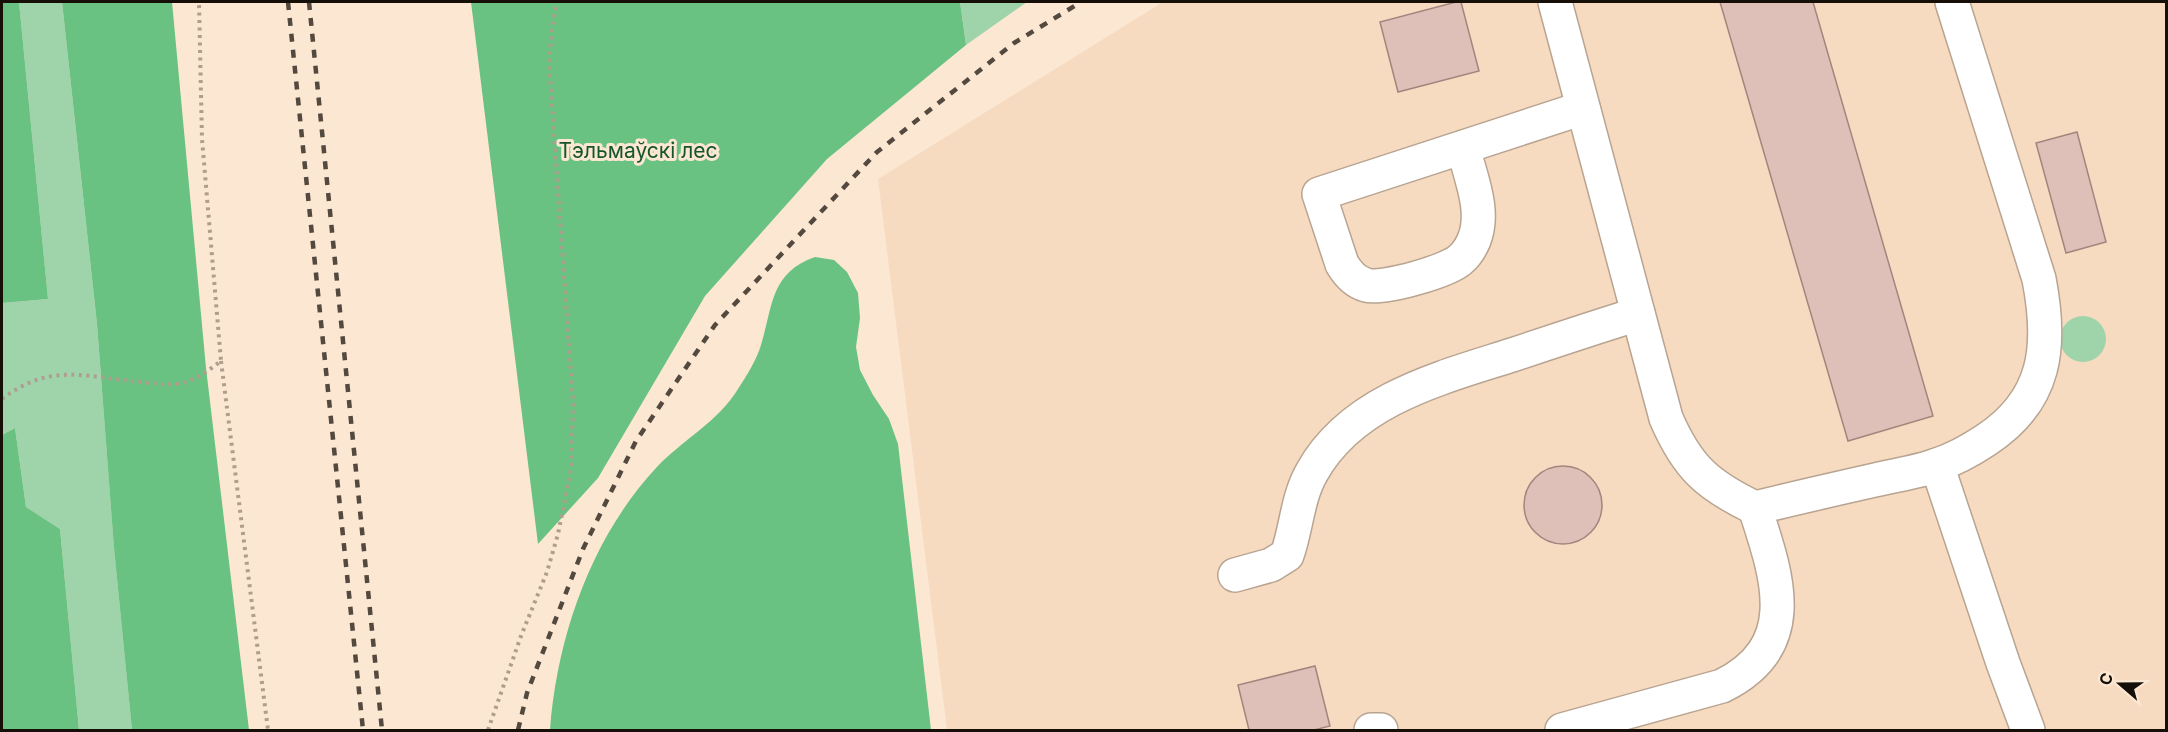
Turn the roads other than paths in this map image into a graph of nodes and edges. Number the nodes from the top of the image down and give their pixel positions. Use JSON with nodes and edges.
{"nodes":[{"id":1,"x":1556,"y":2,"type":"edge"},
{"id":2,"x":1952,"y":2,"type":"edge"},
{"id":3,"x":1583,"y":108,"type":"junction"},
{"id":4,"x":1463,"y":147,"type":"junction"},
{"id":5,"x":1638,"y":314,"type":"junction"},
{"id":6,"x":1937,"y":465,"type":"junction"},
{"id":7,"x":1755,"y":508,"type":"junction"},
{"id":8,"x":1235,"y":575,"type":"dead end"},
{"id":9,"x":1562,"y":730,"type":"edge"},
{"id":10,"x":2028,"y":730,"type":"edge"}],
"edges":[{"from":1,"to":3,"type":"lane"},
{"from":2,"to":6,"type":"lane"},
{"from":3,"to":4,"type":"lane"},
{"from":3,"to":5,"type":"lane"},
{"from":4,"to":4,"type":"lane"},
{"from":5,"to":7,"type":"lane"},
{"from":5,"to":8,"type":"lane"},
{"from":6,"to":7,"type":"lane"},
{"from":6,"to":10,"type":"lane"},
{"from":7,"to":9,"type":"lane"}]}
